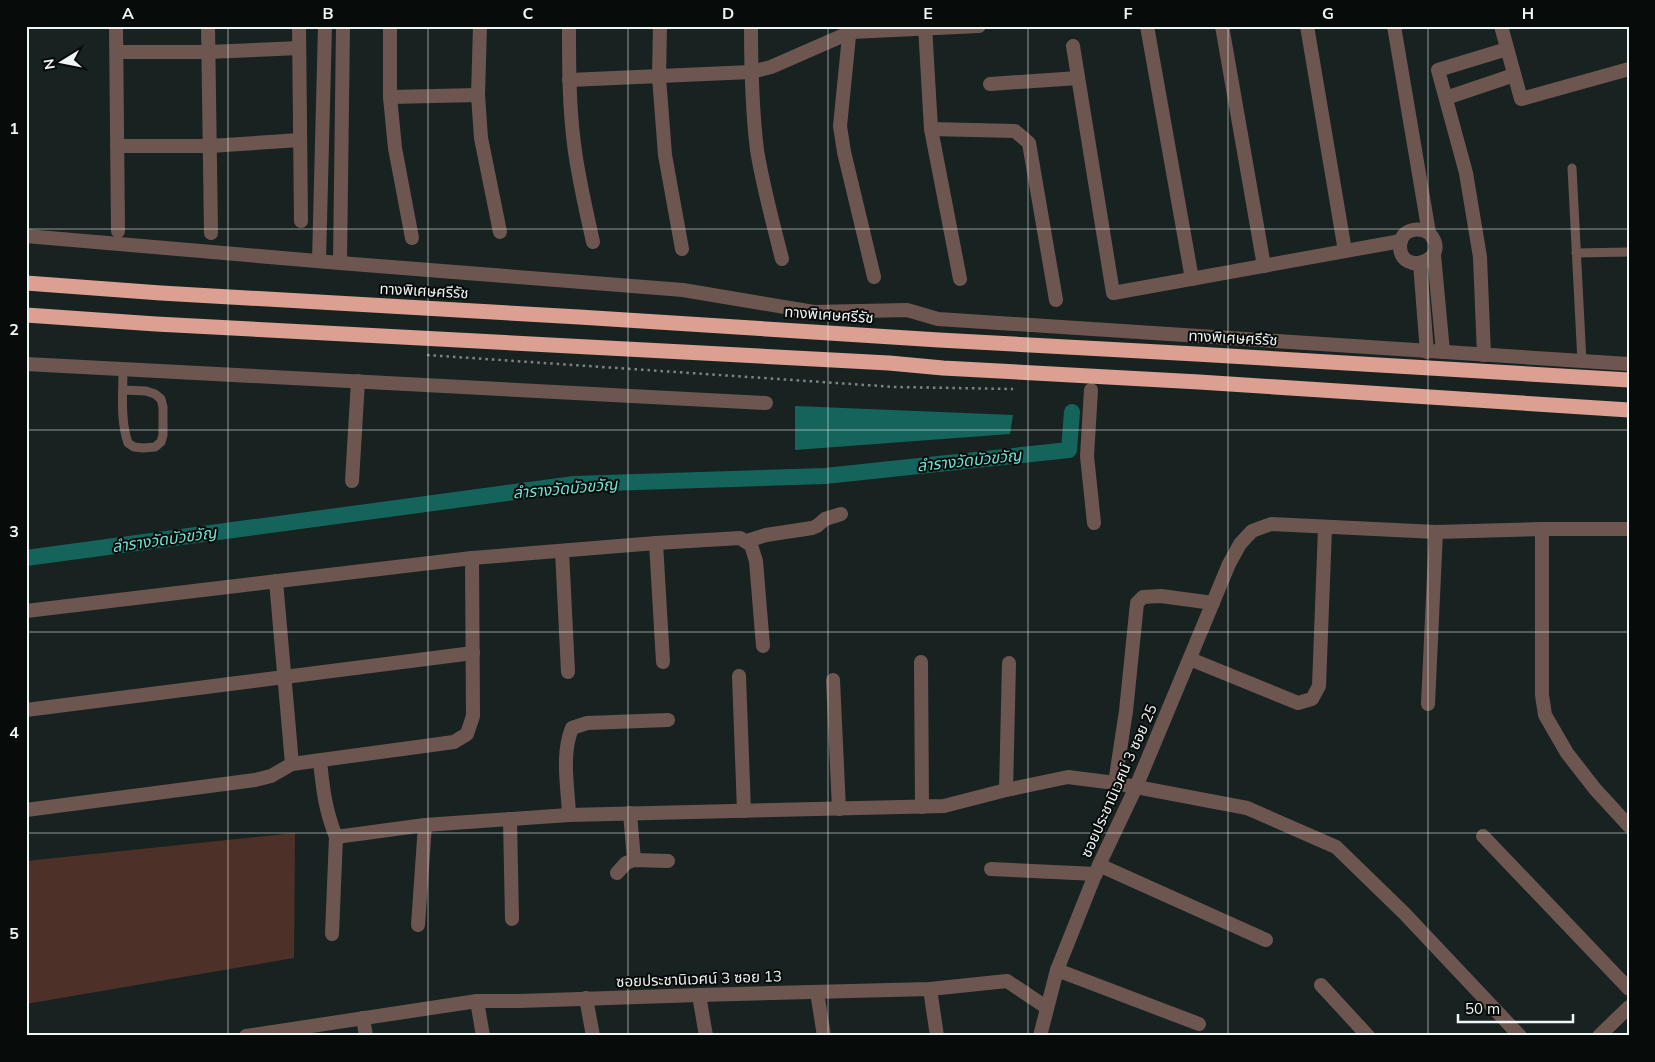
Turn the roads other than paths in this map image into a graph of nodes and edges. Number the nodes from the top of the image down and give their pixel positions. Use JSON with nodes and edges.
{"nodes":[{"id":1,"x":116,"y":26,"type":"edge"},
{"id":2,"x":208,"y":26,"type":"edge"},
{"id":3,"x":299,"y":26,"type":"edge"},
{"id":4,"x":325,"y":26,"type":"edge"},
{"id":5,"x":343,"y":26,"type":"edge"},
{"id":6,"x":390,"y":26,"type":"edge"},
{"id":7,"x":480,"y":26,"type":"edge"},
{"id":8,"x":569,"y":26,"type":"edge"},
{"id":9,"x":660,"y":26,"type":"edge"},
{"id":10,"x":751,"y":26,"type":"edge"},
{"id":11,"x":979,"y":26,"type":"edge"},
{"id":12,"x":1147,"y":26,"type":"edge"},
{"id":13,"x":1222,"y":26,"type":"edge"},
{"id":14,"x":1306,"y":26,"type":"edge"},
{"id":15,"x":1394,"y":26,"type":"edge"},
{"id":16,"x":1501,"y":26,"type":"edge"},
{"id":17,"x":925,"y":28,"type":"edge"},
{"id":18,"x":850,"y":29,"type":"edge"},
{"id":19,"x":1072,"y":46,"type":"dead end"},
{"id":20,"x":299,"y":48,"type":"junction"},
{"id":21,"x":1507,"y":49,"type":"junction"},
{"id":22,"x":116,"y":52,"type":"junction"},
{"id":23,"x":208,"y":52,"type":"junction"},
{"id":24,"x":1629,"y":68,"type":"edge"},
{"id":25,"x":751,"y":72,"type":"junction"},
{"id":26,"x":1514,"y":75,"type":"junction"},
{"id":27,"x":659,"y":76,"type":"junction"},
{"id":28,"x":1078,"y":78,"type":"junction"},
{"id":29,"x":569,"y":80,"type":"junction"},
{"id":30,"x":990,"y":84,"type":"dead end"},
{"id":31,"x":478,"y":95,"type":"junction"},
{"id":32,"x":390,"y":97,"type":"junction"},
{"id":33,"x":1446,"y":98,"type":"junction"},
{"id":34,"x":931,"y":129,"type":"junction"},
{"id":35,"x":300,"y":140,"type":"junction"},
{"id":36,"x":117,"y":146,"type":"junction"},
{"id":37,"x":210,"y":146,"type":"junction"},
{"id":38,"x":1572,"y":168,"type":"dead end"},
{"id":39,"x":301,"y":221,"type":"dead end"},
{"id":40,"x":118,"y":231,"type":"dead end"},
{"id":41,"x":500,"y":232,"type":"dead end"},
{"id":42,"x":211,"y":233,"type":"dead end"},
{"id":43,"x":1429,"y":233,"type":"junction"},
{"id":44,"x":26,"y":236,"type":"edge"},
{"id":45,"x":412,"y":238,"type":"dead end"},
{"id":46,"x":1401,"y":241,"type":"junction"},
{"id":47,"x":594,"y":242,"type":"dead end"},
{"id":48,"x":682,"y":249,"type":"dead end"},
{"id":49,"x":1345,"y":251,"type":"junction"},
{"id":50,"x":1629,"y":252,"type":"edge"},
{"id":51,"x":1576,"y":253,"type":"junction"},
{"id":52,"x":1434,"y":255,"type":"junction"},
{"id":53,"x":782,"y":259,"type":"dead end"},
{"id":54,"x":319,"y":261,"type":"junction"},
{"id":55,"x":340,"y":263,"type":"junction"},
{"id":56,"x":1420,"y":264,"type":"junction"},
{"id":57,"x":1264,"y":266,"type":"junction"},
{"id":58,"x":874,"y":277,"type":"dead end"},
{"id":59,"x":960,"y":279,"type":"dead end"},
{"id":60,"x":1192,"y":279,"type":"junction"},
{"id":61,"x":26,"y":283,"type":"edge"},
{"id":62,"x":1056,"y":300,"type":"dead end"},
{"id":63,"x":26,"y":315,"type":"edge"},
{"id":64,"x":1427,"y":352,"type":"junction"},
{"id":65,"x":1443,"y":352,"type":"junction"},
{"id":66,"x":1484,"y":355,"type":"junction"},
{"id":67,"x":1582,"y":362,"type":"junction"},
{"id":68,"x":26,"y":364,"type":"edge"},
{"id":69,"x":1629,"y":364,"type":"edge"},
{"id":70,"x":123,"y":368,"type":"junction"},
{"id":71,"x":1629,"y":380,"type":"edge"},
{"id":72,"x":358,"y":381,"type":"junction"},
{"id":73,"x":123,"y":390,"type":"junction"},
{"id":74,"x":1091,"y":390,"type":"dead end"},
{"id":75,"x":766,"y":403,"type":"dead end"},
{"id":76,"x":1629,"y":410,"type":"edge"},
{"id":77,"x":352,"y":481,"type":"dead end"},
{"id":78,"x":841,"y":514,"type":"dead end"},
{"id":79,"x":1094,"y":523,"type":"dead end"},
{"id":80,"x":1325,"y":528,"type":"junction"},
{"id":81,"x":1542,"y":529,"type":"junction"},
{"id":82,"x":1629,"y":529,"type":"edge"},
{"id":83,"x":1436,"y":532,"type":"junction"},
{"id":84,"x":747,"y":541,"type":"junction"},
{"id":85,"x":656,"y":543,"type":"junction"},
{"id":86,"x":562,"y":551,"type":"junction"},
{"id":87,"x":472,"y":558,"type":"junction"},
{"id":88,"x":276,"y":581,"type":"junction"},
{"id":89,"x":1213,"y":603,"type":"junction"},
{"id":90,"x":26,"y":611,"type":"edge"},
{"id":91,"x":763,"y":646,"type":"dead end"},
{"id":92,"x":473,"y":652,"type":"junction"},
{"id":93,"x":1190,"y":659,"type":"junction"},
{"id":94,"x":663,"y":662,"type":"dead end"},
{"id":95,"x":921,"y":662,"type":"dead end"},
{"id":96,"x":1009,"y":663,"type":"dead end"},
{"id":97,"x":568,"y":672,"type":"dead end"},
{"id":98,"x":738,"y":676,"type":"dead end"},
{"id":99,"x":285,"y":677,"type":"junction"},
{"id":100,"x":833,"y":680,"type":"dead end"},
{"id":101,"x":1428,"y":704,"type":"dead end"},
{"id":102,"x":26,"y":710,"type":"edge"},
{"id":103,"x":668,"y":720,"type":"dead end"},
{"id":104,"x":320,"y":761,"type":"junction"},
{"id":105,"x":292,"y":764,"type":"junction"},
{"id":106,"x":1116,"y":783,"type":"junction"},
{"id":107,"x":1136,"y":788,"type":"junction"},
{"id":108,"x":1006,"y":790,"type":"junction"},
{"id":109,"x":922,"y":807,"type":"junction"},
{"id":110,"x":839,"y":809,"type":"junction"},
{"id":111,"x":26,"y":810,"type":"edge"},
{"id":112,"x":744,"y":811,"type":"junction"},
{"id":113,"x":630,"y":813,"type":"junction"},
{"id":114,"x":569,"y":815,"type":"junction"},
{"id":115,"x":510,"y":819,"type":"junction"},
{"id":116,"x":424,"y":825,"type":"junction"},
{"id":117,"x":1629,"y":826,"type":"edge"},
{"id":118,"x":1483,"y":836,"type":"dead end"},
{"id":119,"x":336,"y":837,"type":"junction"},
{"id":120,"x":634,"y":860,"type":"junction"},
{"id":121,"x":668,"y":861,"type":"dead end"},
{"id":122,"x":991,"y":869,"type":"dead end"},
{"id":123,"x":1098,"y":870,"type":"junction"},
{"id":124,"x":617,"y":873,"type":"dead end"},
{"id":125,"x":512,"y":919,"type":"dead end"},
{"id":126,"x":418,"y":925,"type":"dead end"},
{"id":127,"x":332,"y":934,"type":"dead end"},
{"id":128,"x":1266,"y":940,"type":"dead end"},
{"id":129,"x":1057,"y":970,"type":"junction"},
{"id":130,"x":1321,"y":985,"type":"dead end"},
{"id":131,"x":930,"y":989,"type":"junction"},
{"id":132,"x":1629,"y":989,"type":"edge"},
{"id":133,"x":817,"y":992,"type":"junction"},
{"id":134,"x":699,"y":995,"type":"junction"},
{"id":135,"x":586,"y":998,"type":"junction"},
{"id":136,"x":476,"y":1001,"type":"junction"},
{"id":137,"x":1046,"y":1007,"type":"junction"},
{"id":138,"x":1629,"y":1007,"type":"edge"},
{"id":139,"x":363,"y":1018,"type":"junction"},
{"id":140,"x":1199,"y":1024,"type":"dead end"},
{"id":141,"x":253,"y":1035,"type":"edge"},
{"id":142,"x":366,"y":1036,"type":"edge"},
{"id":143,"x":483,"y":1036,"type":"edge"},
{"id":144,"x":593,"y":1036,"type":"edge"},
{"id":145,"x":706,"y":1036,"type":"edge"},
{"id":146,"x":824,"y":1036,"type":"edge"},
{"id":147,"x":937,"y":1036,"type":"edge"},
{"id":148,"x":1040,"y":1036,"type":"edge"},
{"id":149,"x":1368,"y":1036,"type":"edge"},
{"id":150,"x":1520,"y":1036,"type":"edge"},
{"id":151,"x":1599,"y":1036,"type":"edge"}],
"edges":[{"from":1,"to":22,"type":"street"},
{"from":2,"to":23,"type":"street"},
{"from":3,"to":20,"type":"street"},
{"from":4,"to":54,"type":"street"},
{"from":5,"to":55,"type":"street"},
{"from":6,"to":32,"type":"street"},
{"from":7,"to":31,"type":"street"},
{"from":8,"to":29,"type":"street"},
{"from":9,"to":27,"type":"street"},
{"from":10,"to":25,"type":"street"},
{"from":11,"to":17,"type":"street"},
{"from":12,"to":60,"type":"street"},
{"from":13,"to":57,"type":"street"},
{"from":14,"to":49,"type":"street"},
{"from":15,"to":43,"type":"street"},
{"from":16,"to":21,"type":"street"},
{"from":17,"to":18,"type":"street"},
{"from":17,"to":34,"type":"street"},
{"from":18,"to":25,"type":"street"},
{"from":18,"to":58,"type":"street"},
{"from":19,"to":28,"type":"street"},
{"from":20,"to":23,"type":"street"},
{"from":20,"to":35,"type":"street"},
{"from":21,"to":26,"type":"street"},
{"from":21,"to":33,"type":"street"},
{"from":22,"to":23,"type":"street"},
{"from":22,"to":36,"type":"street"},
{"from":23,"to":37,"type":"street"},
{"from":24,"to":26,"type":"street"},
{"from":25,"to":27,"type":"street"},
{"from":25,"to":53,"type":"street"},
{"from":26,"to":33,"type":"street"},
{"from":27,"to":29,"type":"street"},
{"from":27,"to":48,"type":"street"},
{"from":28,"to":30,"type":"street"},
{"from":28,"to":60,"type":"street"},
{"from":29,"to":47,"type":"street"},
{"from":31,"to":32,"type":"street"},
{"from":31,"to":41,"type":"street"},
{"from":32,"to":45,"type":"street"},
{"from":33,"to":66,"type":"street"},
{"from":34,"to":59,"type":"street"},
{"from":34,"to":62,"type":"street"},
{"from":35,"to":37,"type":"street"},
{"from":35,"to":39,"type":"street"},
{"from":36,"to":37,"type":"street"},
{"from":36,"to":40,"type":"street"},
{"from":37,"to":42,"type":"street"},
{"from":38,"to":51,"type":"lane"},
{"from":43,"to":46,"type":"street"},
{"from":43,"to":52,"type":"street"},
{"from":44,"to":54,"type":"street"},
{"from":46,"to":49,"type":"street"},
{"from":46,"to":56,"type":"street"},
{"from":49,"to":57,"type":"street"},
{"from":50,"to":51,"type":"lane"},
{"from":51,"to":67,"type":"lane"},
{"from":52,"to":56,"type":"street"},
{"from":52,"to":65,"type":"street"},
{"from":54,"to":55,"type":"street"},
{"from":55,"to":64,"type":"street"},
{"from":56,"to":64,"type":"street"},
{"from":57,"to":60,"type":"street"},
{"from":61,"to":71,"type":"highway","name":"ทางพิเศษศรีรัช"},
{"from":63,"to":76,"type":"highway"},
{"from":64,"to":65,"type":"street"},
{"from":65,"to":66,"type":"street"},
{"from":66,"to":67,"type":"street"},
{"from":67,"to":69,"type":"street"},
{"from":68,"to":70,"type":"street"},
{"from":70,"to":72,"type":"street"},
{"from":70,"to":73,"type":"lane"},
{"from":72,"to":75,"type":"street"},
{"from":72,"to":77,"type":"street"},
{"from":73,"to":73,"type":"lane"},
{"from":74,"to":79,"type":"street"},
{"from":78,"to":84,"type":"street"},
{"from":80,"to":83,"type":"street"},
{"from":80,"to":89,"type":"street","name":"ซอยประชานิเวศน์ 3 ซอย 25"},
{"from":80,"to":93,"type":"street"},
{"from":81,"to":82,"type":"street"},
{"from":81,"to":83,"type":"street"},
{"from":81,"to":117,"type":"street"},
{"from":83,"to":101,"type":"street"},
{"from":84,"to":85,"type":"street"},
{"from":84,"to":91,"type":"street"},
{"from":85,"to":86,"type":"street"},
{"from":85,"to":94,"type":"street"},
{"from":86,"to":87,"type":"street"},
{"from":86,"to":97,"type":"street"},
{"from":87,"to":88,"type":"street"},
{"from":87,"to":92,"type":"street"},
{"from":88,"to":90,"type":"street"},
{"from":88,"to":99,"type":"street"},
{"from":89,"to":93,"type":"street","name":"ซอยประชานิเวศน์ 3 ซอย 25"},
{"from":89,"to":106,"type":"street"},
{"from":92,"to":99,"type":"street"},
{"from":92,"to":104,"type":"street"},
{"from":93,"to":107,"type":"street","name":"ซอยประชานิเวศน์ 3 ซอย 25"},
{"from":95,"to":109,"type":"street"},
{"from":96,"to":108,"type":"street"},
{"from":98,"to":112,"type":"street"},
{"from":99,"to":102,"type":"street"},
{"from":99,"to":105,"type":"street"},
{"from":100,"to":110,"type":"street"},
{"from":103,"to":114,"type":"street"},
{"from":104,"to":105,"type":"street"},
{"from":104,"to":119,"type":"street"},
{"from":105,"to":111,"type":"street"},
{"from":106,"to":107,"type":"street"},
{"from":106,"to":108,"type":"street"},
{"from":107,"to":123,"type":"street","name":"ซอยประชานิเวศน์ 3 ซอย 25"},
{"from":107,"to":150,"type":"street"},
{"from":108,"to":109,"type":"street"},
{"from":109,"to":110,"type":"street"},
{"from":110,"to":112,"type":"street"},
{"from":112,"to":113,"type":"street"},
{"from":113,"to":114,"type":"street"},
{"from":113,"to":120,"type":"street"},
{"from":114,"to":115,"type":"street"},
{"from":115,"to":116,"type":"street"},
{"from":115,"to":125,"type":"street"},
{"from":116,"to":119,"type":"street"},
{"from":116,"to":126,"type":"street"},
{"from":118,"to":132,"type":"street"},
{"from":119,"to":127,"type":"street"},
{"from":120,"to":121,"type":"street"},
{"from":120,"to":124,"type":"street"},
{"from":122,"to":123,"type":"street"},
{"from":123,"to":128,"type":"street"},
{"from":123,"to":129,"type":"street","name":"ซอยประชานิเวศน์ 3 ซอย 25"},
{"from":129,"to":137,"type":"street","name":"ซอยประชานิเวศน์ 3 ซอย 25"},
{"from":129,"to":140,"type":"street"},
{"from":130,"to":149,"type":"street"},
{"from":131,"to":133,"type":"street","name":"ซอยประชานิเวศน์ 3 ซอย 13"},
{"from":131,"to":137,"type":"street","name":"ซอยประชานิเวศน์ 3 ซอย 13"},
{"from":131,"to":147,"type":"street"},
{"from":133,"to":134,"type":"street","name":"ซอยประชานิเวศน์ 3 ซอย 13"},
{"from":133,"to":146,"type":"street"},
{"from":134,"to":135,"type":"street","name":"ซอยประชานิเวศน์ 3 ซอย 13"},
{"from":134,"to":145,"type":"street"},
{"from":135,"to":136,"type":"street","name":"ซอยประชานิเวศน์ 3 ซอย 13"},
{"from":135,"to":144,"type":"street"},
{"from":136,"to":139,"type":"street","name":"ซอยประชานิเวศน์ 3 ซอย 13"},
{"from":136,"to":143,"type":"street"},
{"from":137,"to":148,"type":"street","name":"ซอยประชานิเวศน์ 3 ซอย 25"},
{"from":138,"to":151,"type":"street"},
{"from":139,"to":141,"type":"street","name":"ซอยประชานิเวศน์ 3 ซอย 13"},
{"from":139,"to":142,"type":"street"}]}
